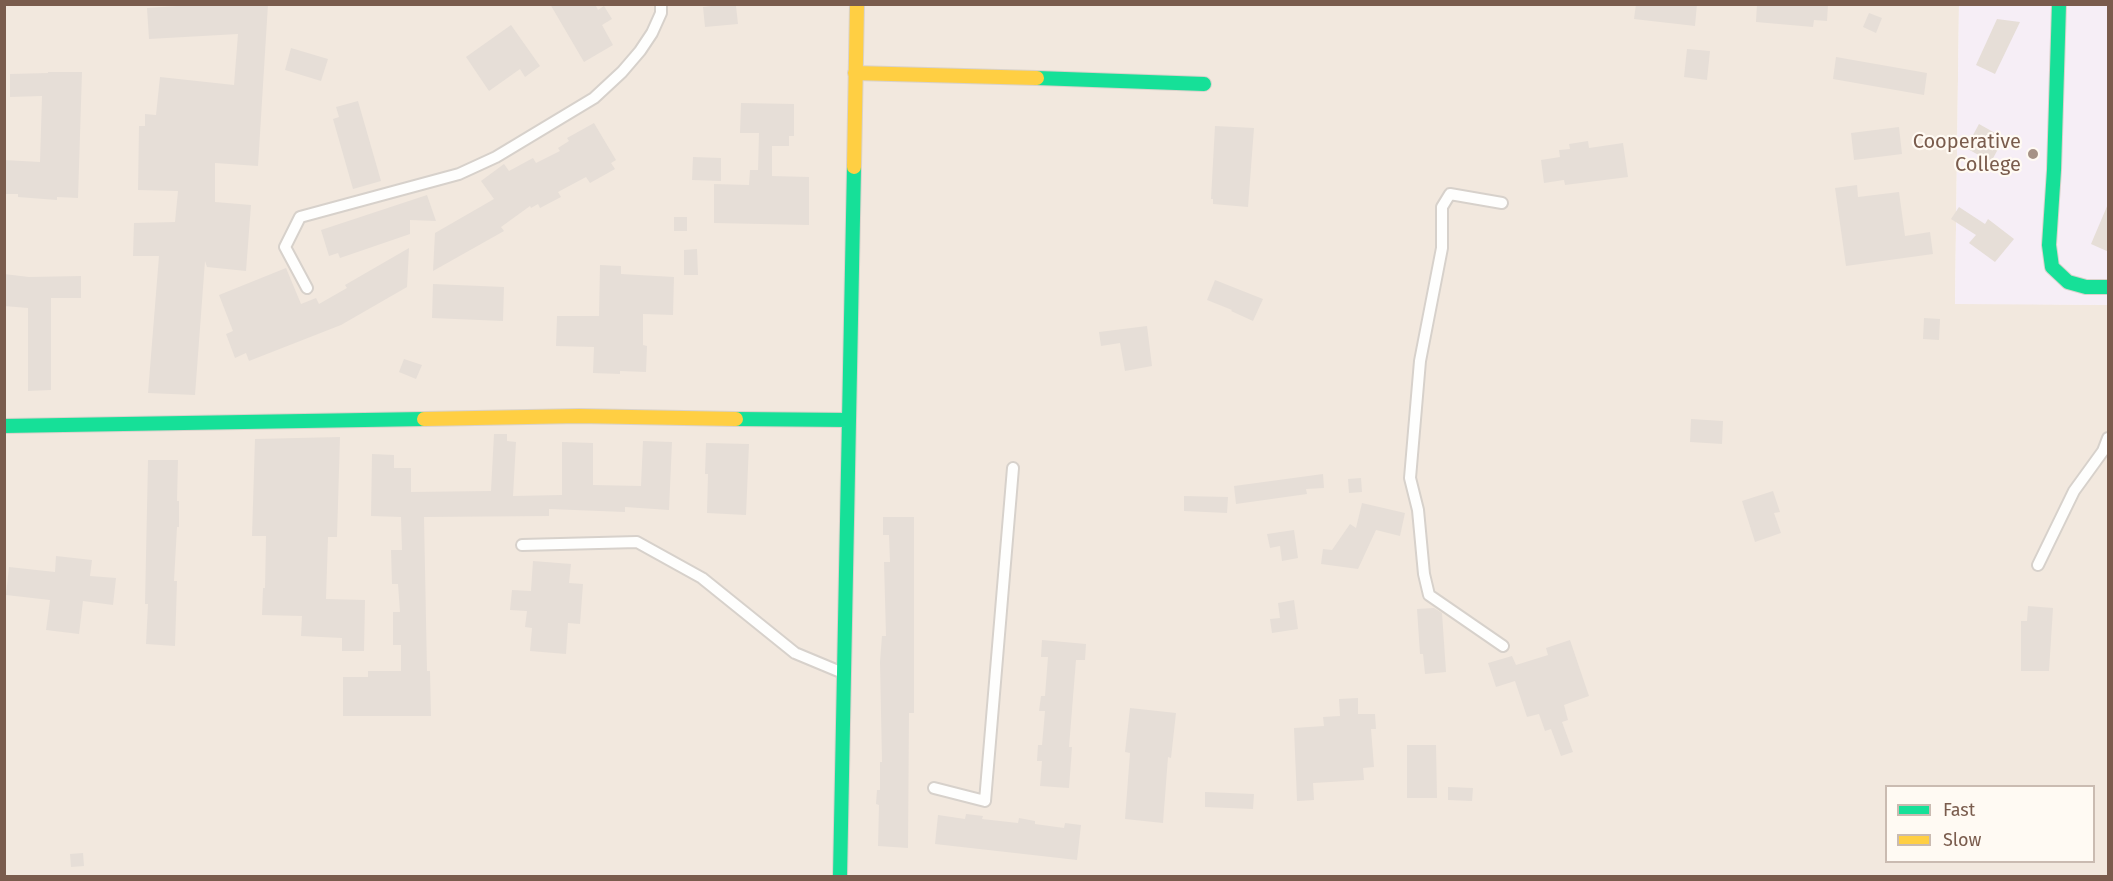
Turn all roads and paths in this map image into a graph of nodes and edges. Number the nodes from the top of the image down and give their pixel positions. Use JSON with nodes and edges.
{"nodes":[{"id":1,"x":661,"y":4,"type":"edge"},
{"id":2,"x":857,"y":4,"type":"edge"},
{"id":3,"x":2059,"y":4,"type":"edge"},
{"id":4,"x":855,"y":73,"type":"junction"},
{"id":5,"x":1204,"y":84,"type":"dead end"},
{"id":6,"x":1503,"y":203,"type":"dead end"},
{"id":7,"x":2109,"y":287,"type":"edge"},
{"id":8,"x":307,"y":288,"type":"dead end"},
{"id":9,"x":849,"y":420,"type":"junction"},
{"id":10,"x":4,"y":426,"type":"edge"},
{"id":11,"x":2109,"y":438,"type":"edge"},
{"id":12,"x":1013,"y":468,"type":"dead end"},
{"id":13,"x":522,"y":546,"type":"dead end"},
{"id":14,"x":2038,"y":565,"type":"dead end"},
{"id":15,"x":1503,"y":646,"type":"dead end"},
{"id":16,"x":844,"y":673,"type":"junction"},
{"id":17,"x":934,"y":788,"type":"dead end"},
{"id":18,"x":840,"y":876,"type":"edge"}],
"edges":[{"from":1,"to":8,"type":"lane"},
{"from":2,"to":4,"type":"street"},
{"from":3,"to":7,"type":"street"},
{"from":4,"to":5,"type":"street"},
{"from":4,"to":9,"type":"street"},
{"from":6,"to":15,"type":"lane"},
{"from":9,"to":10,"type":"street"},
{"from":9,"to":16,"type":"street"},
{"from":11,"to":14,"type":"lane"},
{"from":12,"to":17,"type":"lane"},
{"from":13,"to":16,"type":"lane"},
{"from":16,"to":18,"type":"street"}]}
